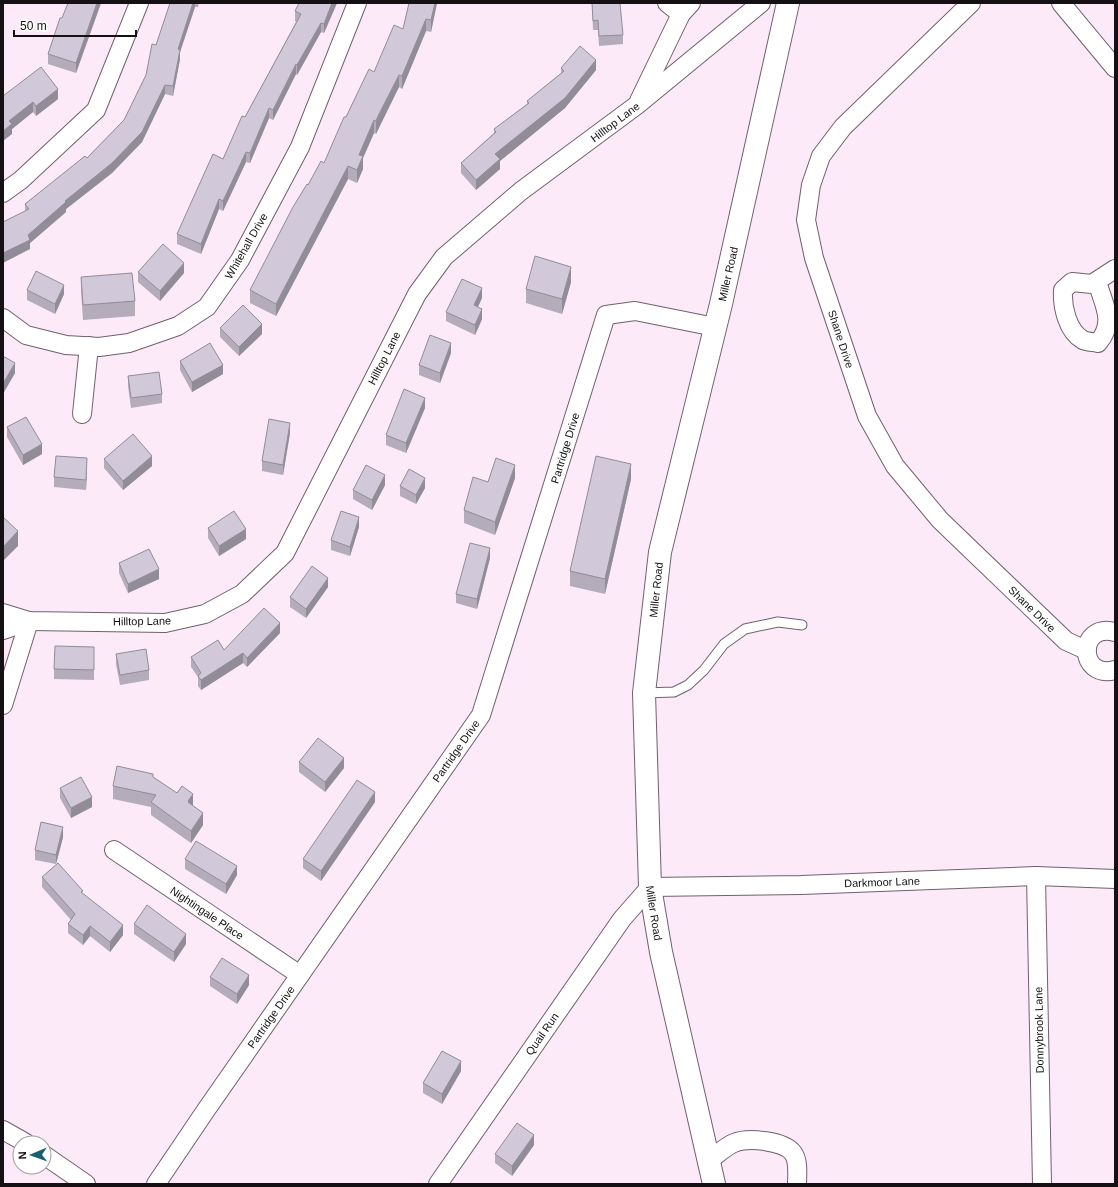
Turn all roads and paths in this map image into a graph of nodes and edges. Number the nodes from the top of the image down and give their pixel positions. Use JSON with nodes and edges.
{"nodes":[{"id":1,"x":139,"y":3,"type":"edge"},
{"id":2,"x":357,"y":3,"type":"edge"},
{"id":3,"x":761,"y":3,"type":"edge"},
{"id":4,"x":788,"y":3,"type":"edge"},
{"id":5,"x":971,"y":3,"type":"edge"},
{"id":6,"x":1061,"y":3,"type":"edge"},
{"id":7,"x":680,"y":7,"type":"edge"},
{"id":8,"x":1115,"y":68,"type":"edge"},
{"id":9,"x":637,"y":105,"type":"junction"},
{"id":10,"x":3,"y":193,"type":"edge"},
{"id":11,"x":1115,"y":269,"type":"edge"},
{"id":12,"x":1092,"y":284,"type":"dead end"},
{"id":13,"x":3,"y":318,"type":"edge"},
{"id":14,"x":715,"y":327,"type":"junction"},
{"id":15,"x":89,"y":346,"type":"junction"},
{"id":16,"x":82,"y":414,"type":"dead end"},
{"id":17,"x":3,"y":613,"type":"edge"},
{"id":18,"x":29,"y":621,"type":"junction"},
{"id":19,"x":802,"y":625,"type":"dead end"},
{"id":20,"x":3,"y":630,"type":"edge"},
{"id":21,"x":1115,"y":632,"type":"edge"},
{"id":22,"x":1086,"y":650,"type":"junction"},
{"id":23,"x":1115,"y":670,"type":"edge"},
{"id":24,"x":644,"y":693,"type":"junction"},
{"id":25,"x":3,"y":705,"type":"edge"},
{"id":26,"x":114,"y":850,"type":"dead end"},
{"id":27,"x":1036,"y":876,"type":"junction"},
{"id":28,"x":1115,"y":879,"type":"edge"},
{"id":29,"x":650,"y":887,"type":"junction"},
{"id":30,"x":300,"y":975,"type":"junction"},
{"id":31,"x":3,"y":1130,"type":"edge"},
{"id":32,"x":12,"y":1135,"type":"edge"},
{"id":33,"x":709,"y":1160,"type":"junction"},
{"id":34,"x":52,"y":1161,"type":"edge"},
{"id":35,"x":86,"y":1184,"type":"edge"},
{"id":36,"x":156,"y":1184,"type":"edge"},
{"id":37,"x":438,"y":1184,"type":"edge"},
{"id":38,"x":714,"y":1184,"type":"edge"},
{"id":39,"x":797,"y":1184,"type":"edge"},
{"id":40,"x":1042,"y":1184,"type":"edge"}],
"edges":[{"from":1,"to":10,"type":"street"},
{"from":2,"to":15,"type":"street","name":"Whitehall Drive"},
{"from":3,"to":9,"type":"street","name":"Hilltop Lane"},
{"from":4,"to":14,"type":"street","name":"Miller Road"},
{"from":5,"to":22,"type":"street","name":"Shane Drive"},
{"from":6,"to":8,"type":"street"},
{"from":7,"to":9,"type":"street"},
{"from":9,"to":18,"type":"street","name":"Hilltop Lane"},
{"from":11,"to":12,"type":"street"},
{"from":13,"to":15,"type":"street","name":"Whitehall Drive"},
{"from":14,"to":24,"type":"street","name":"Miller Road"},
{"from":14,"to":30,"type":"street","name":"Partridge Drive"},
{"from":15,"to":16,"type":"street"},
{"from":17,"to":18,"type":"street","name":"Hilltop Lane"},
{"from":18,"to":20,"type":"street"},
{"from":18,"to":25,"type":"street"},
{"from":19,"to":24,"type":"lane"},
{"from":21,"to":22,"type":"street"},
{"from":22,"to":23,"type":"street"},
{"from":24,"to":29,"type":"street","name":"Miller Road"},
{"from":26,"to":30,"type":"street","name":"Nightingale Place"},
{"from":27,"to":28,"type":"street","name":"Darkmoor Lane"},
{"from":27,"to":29,"type":"street","name":"Darkmoor Lane"},
{"from":27,"to":40,"type":"street","name":"Donnybrook Lane"},
{"from":29,"to":33,"type":"street","name":"Miller Road"},
{"from":29,"to":37,"type":"street","name":"Quail Run"},
{"from":30,"to":36,"type":"street","name":"Partridge Drive"},
{"from":31,"to":32,"type":"street"},
{"from":33,"to":38,"type":"street","name":"Miller Road"},
{"from":33,"to":39,"type":"street"},
{"from":34,"to":35,"type":"street"}]}
